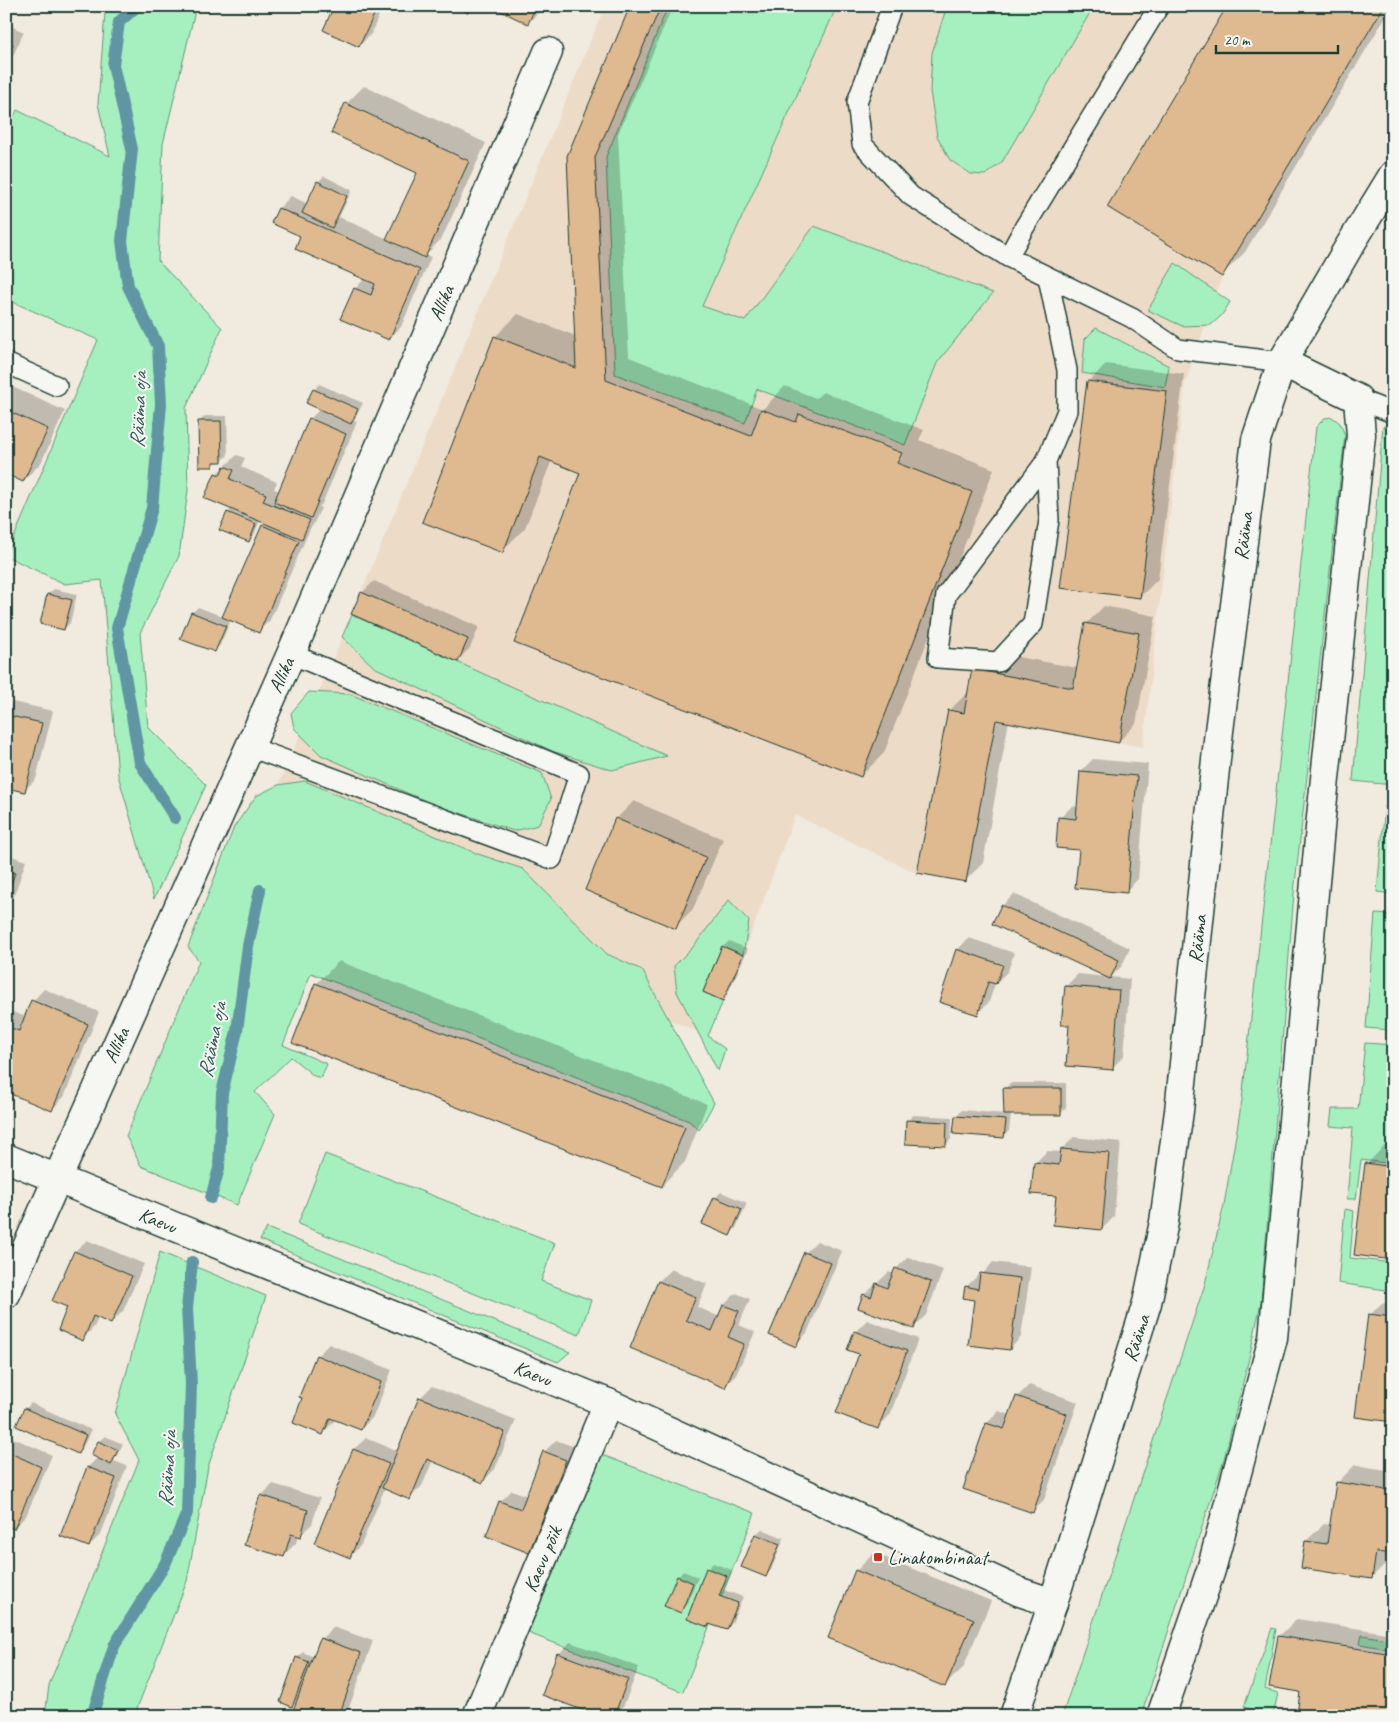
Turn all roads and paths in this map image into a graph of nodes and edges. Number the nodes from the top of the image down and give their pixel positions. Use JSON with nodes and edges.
{"nodes":[{"id":1,"x":892,"y":6,"type":"edge"},
{"id":2,"x":1159,"y":6,"type":"edge"},
{"id":3,"x":548,"y":52,"type":"dead end"},
{"id":4,"x":1393,"y":175,"type":"edge"},
{"id":5,"x":1008,"y":257,"type":"junction"},
{"id":6,"x":1048,"y":277,"type":"junction"},
{"id":7,"x":1282,"y":362,"type":"junction"},
{"id":8,"x":6,"y":363,"type":"edge"},
{"id":9,"x":57,"y":386,"type":"dead end"},
{"id":10,"x":1358,"y":399,"type":"junction"},
{"id":11,"x":1393,"y":413,"type":"edge"},
{"id":12,"x":1046,"y":461,"type":"junction"},
{"id":13,"x":291,"y":654,"type":"junction"},
{"id":14,"x":250,"y":747,"type":"junction"},
{"id":15,"x":6,"y":1158,"type":"edge"},
{"id":16,"x":56,"y":1179,"type":"junction"},
{"id":17,"x":6,"y":1294,"type":"edge"},
{"id":18,"x":608,"y":1403,"type":"junction"},
{"id":19,"x":1053,"y":1603,"type":"junction"},
{"id":20,"x":477,"y":1716,"type":"edge"},
{"id":21,"x":1014,"y":1716,"type":"edge"},
{"id":22,"x":1161,"y":1716,"type":"edge"}],
"edges":[{"from":1,"to":5,"type":"lane"},
{"from":2,"to":5,"type":"lane"},
{"from":3,"to":13,"type":"street","name":"Allika"},
{"from":4,"to":7,"type":"street","name":"Rääma"},
{"from":5,"to":6,"type":"lane"},
{"from":6,"to":7,"type":"lane"},
{"from":6,"to":12,"type":"lane"},
{"from":7,"to":10,"type":"street"},
{"from":7,"to":19,"type":"street","name":"Rääma"},
{"from":8,"to":9,"type":"lane"},
{"from":10,"to":11,"type":"lane"},
{"from":10,"to":22,"type":"street"},
{"from":12,"to":12,"type":"lane"},
{"from":13,"to":14,"type":"street","name":"Allika"},
{"from":13,"to":14,"type":"lane"},
{"from":14,"to":16,"type":"street","name":"Allika"},
{"from":15,"to":16,"type":"street","name":"Kaevu"},
{"from":16,"to":17,"type":"street","name":"Allika"},
{"from":16,"to":18,"type":"street","name":"Kaevu"},
{"from":18,"to":19,"type":"street","name":"Kaevu"},
{"from":18,"to":20,"type":"street","name":"Kaevu põik"},
{"from":19,"to":21,"type":"street","name":"Rääma"}]}
